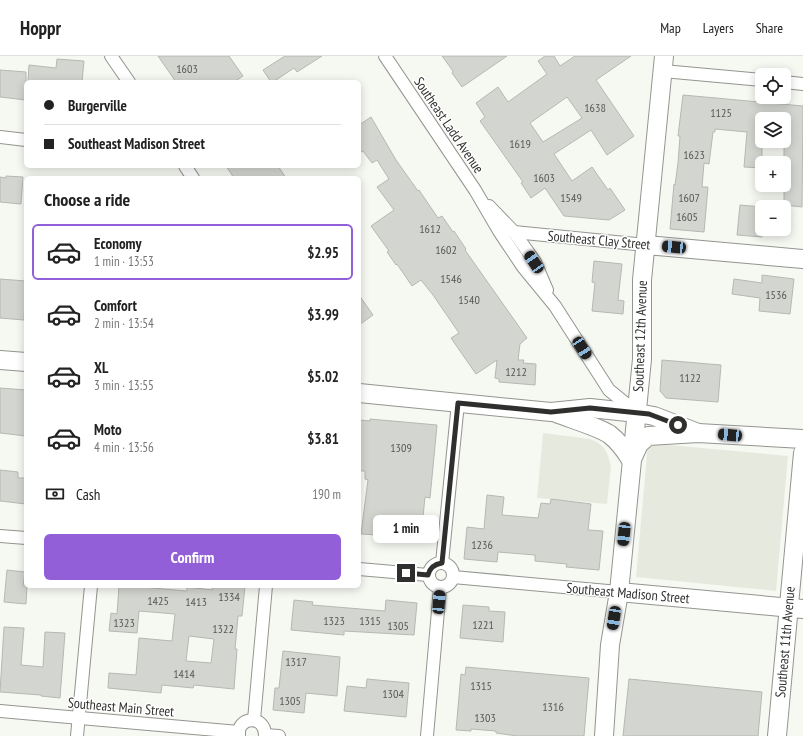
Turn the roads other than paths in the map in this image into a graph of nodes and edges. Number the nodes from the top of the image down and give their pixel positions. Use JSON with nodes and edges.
{"nodes":[{"id":1,"x":111,"y":56,"type":"edge"},
{"id":2,"x":385,"y":56,"type":"edge"},
{"id":3,"x":664,"y":63,"type":"edge"},
{"id":4,"x":755,"y":79,"type":"edge"},
{"id":5,"x":128,"y":80,"type":"edge"},
{"id":6,"x":791,"y":83,"type":"edge"},
{"id":7,"x":803,"y":84,"type":"edge"},
{"id":8,"x":0,"y":137,"type":"edge"},
{"id":9,"x":24,"y":140,"type":"edge"},
{"id":10,"x":475,"y":190,"type":"junction"},
{"id":11,"x":514,"y":232,"type":"junction"},
{"id":12,"x":646,"y":244,"type":"junction"},
{"id":13,"x":803,"y":259,"type":"edge"},
{"id":14,"x":555,"y":306,"type":"junction"},
{"id":15,"x":0,"y":360,"type":"edge"},
{"id":16,"x":24,"y":362,"type":"edge"},
{"id":17,"x":361,"y":394,"type":"edge"},
{"id":18,"x":458,"y":403,"type":"junction"},
{"id":19,"x":551,"y":412,"type":"junction"},
{"id":20,"x":637,"y":413,"type":"junction"},
{"id":21,"x":698,"y":433,"type":"junction"},
{"id":22,"x":803,"y":439,"type":"edge"},
{"id":23,"x":803,"y":453,"type":"edge"},
{"id":24,"x":631,"y":460,"type":"junction"},
{"id":25,"x":0,"y":536,"type":"edge"},
{"id":26,"x":24,"y":538,"type":"edge"},
{"id":27,"x":442,"y":563,"type":"junction"},
{"id":28,"x":361,"y":569,"type":"edge"},
{"id":29,"x":428,"y":575,"type":"junction"},
{"id":30,"x":453,"y":577,"type":"junction"},
{"id":31,"x":91,"y":588,"type":"edge"},
{"id":32,"x":266,"y":588,"type":"edge"},
{"id":33,"x":440,"y":588,"type":"junction"},
{"id":34,"x":619,"y":592,"type":"junction"},
{"id":35,"x":796,"y":608,"type":"edge"},
{"id":36,"x":0,"y":710,"type":"edge"},
{"id":37,"x":79,"y":718,"type":"junction"},
{"id":38,"x":254,"y":720,"type":"junction"},
{"id":39,"x":239,"y":734,"type":"edge"},
{"id":40,"x":265,"y":735,"type":"edge"},
{"id":41,"x":77,"y":736,"type":"edge"},
{"id":42,"x":279,"y":736,"type":"edge"},
{"id":43,"x":427,"y":736,"type":"edge"},
{"id":44,"x":604,"y":736,"type":"edge"},
{"id":45,"x":777,"y":736,"type":"edge"}],
"edges":[{"from":1,"to":5,"type":"street"},
{"from":2,"to":10,"type":"street","name":"Southeast Ladd Avenue"},
{"from":3,"to":4,"type":"street"},
{"from":3,"to":12,"type":"main road","name":"Southeast 12th Avenue"},
{"from":6,"to":7,"type":"street"},
{"from":8,"to":9,"type":"street"},
{"from":10,"to":11,"type":"street","name":"Southeast Ladd Avenue"},
{"from":10,"to":14,"type":"street","name":"Southeast Ladd Avenue"},
{"from":11,"to":12,"type":"street","name":"Southeast Clay Street"},
{"from":11,"to":14,"type":"street","name":"Southeast Ladd Avenue"},
{"from":12,"to":13,"type":"main road","name":"Southeast Clay Street"},
{"from":12,"to":20,"type":"main road","name":"Southeast 12th Avenue"},
{"from":14,"to":20,"type":"street","name":"Southeast Ladd Avenue"},
{"from":15,"to":16,"type":"main road"},
{"from":17,"to":18,"type":"main road"},
{"from":18,"to":19,"type":"main road"},
{"from":18,"to":27,"type":"street"},
{"from":19,"to":20,"type":"main road"},
{"from":19,"to":24,"type":"main road"},
{"from":20,"to":21,"type":"main road"},
{"from":20,"to":24,"type":"main road","name":"Southeast 12th Avenue"},
{"from":21,"to":22,"type":"main road"},
{"from":21,"to":24,"type":"main road"},
{"from":23,"to":35,"type":"main road","name":"Southeast 11th Avenue"},
{"from":24,"to":34,"type":"main road","name":"Southeast 12th Avenue"},
{"from":25,"to":26,"type":"street"},
{"from":27,"to":29,"type":"street"},
{"from":27,"to":30,"type":"street"},
{"from":28,"to":29,"type":"street"},
{"from":29,"to":33,"type":"street"},
{"from":30,"to":33,"type":"street"},
{"from":30,"to":34,"type":"street","name":"Southeast Madison Street"},
{"from":31,"to":37,"type":"street"},
{"from":32,"to":38,"type":"street"},
{"from":33,"to":43,"type":"street"},
{"from":34,"to":35,"type":"main road","name":"Southeast Madison Street"},
{"from":34,"to":44,"type":"main road","name":"Southeast 12th Avenue"},
{"from":35,"to":45,"type":"main road","name":"Southeast 11th Avenue"},
{"from":36,"to":37,"type":"street","name":"Southeast Main Street"},
{"from":37,"to":39,"type":"street","name":"Southeast Main Street"},
{"from":37,"to":41,"type":"street"},
{"from":38,"to":39,"type":"street"},
{"from":38,"to":40,"type":"street"},
{"from":40,"to":42,"type":"street"}]}
